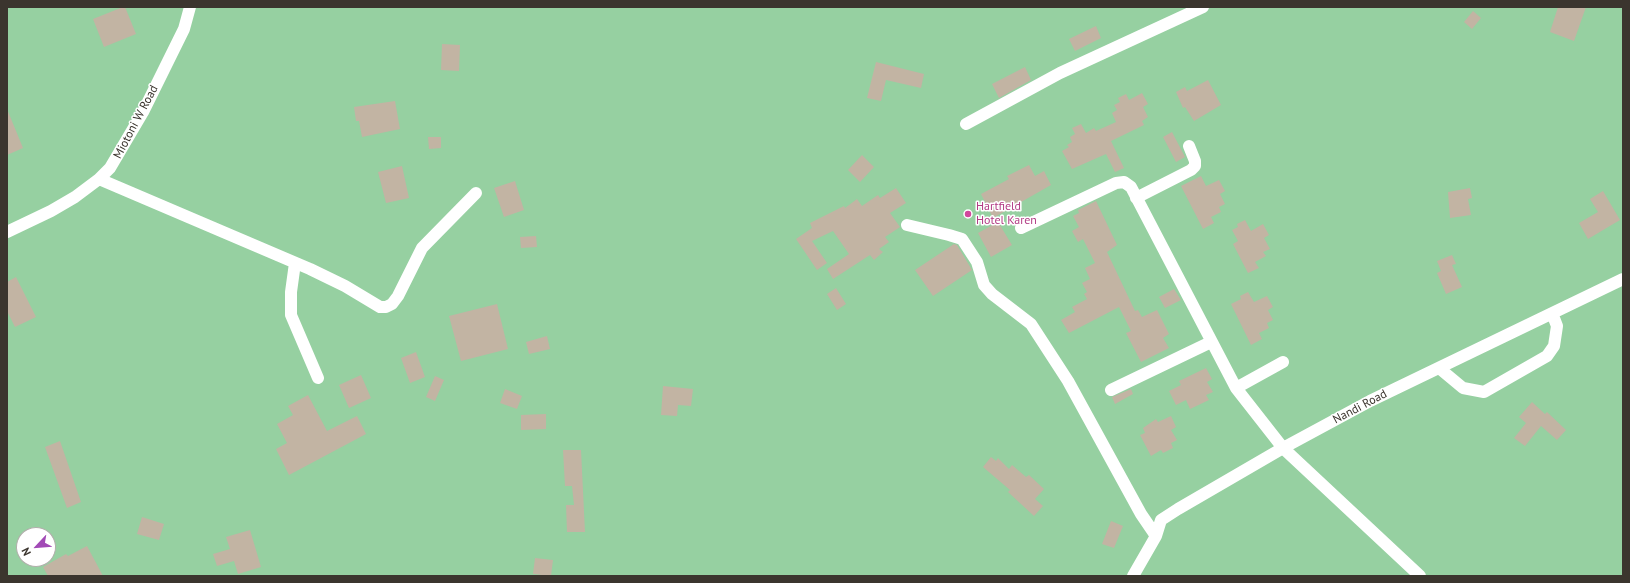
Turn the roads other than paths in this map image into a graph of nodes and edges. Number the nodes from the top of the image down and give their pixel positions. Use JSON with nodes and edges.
{"nodes":[{"id":1,"x":190,"y":7,"type":"edge"},
{"id":2,"x":1203,"y":7,"type":"edge"},
{"id":3,"x":966,"y":124,"type":"dead end"},
{"id":4,"x":1189,"y":146,"type":"dead end"},
{"id":5,"x":99,"y":179,"type":"junction"},
{"id":6,"x":476,"y":193,"type":"dead end"},
{"id":7,"x":1136,"y":198,"type":"junction"},
{"id":8,"x":907,"y":225,"type":"dead end"},
{"id":9,"x":1021,"y":228,"type":"dead end"},
{"id":10,"x":7,"y":232,"type":"edge"},
{"id":11,"x":295,"y":263,"type":"junction"},
{"id":12,"x":1623,"y":279,"type":"edge"},
{"id":13,"x":1552,"y":314,"type":"junction"},
{"id":14,"x":1211,"y":342,"type":"junction"},
{"id":15,"x":1283,"y":362,"type":"dead end"},
{"id":16,"x":1439,"y":368,"type":"junction"},
{"id":17,"x":318,"y":378,"type":"dead end"},
{"id":18,"x":1236,"y":388,"type":"junction"},
{"id":19,"x":1111,"y":390,"type":"dead end"},
{"id":20,"x":1283,"y":448,"type":"junction"},
{"id":21,"x":1156,"y":536,"type":"junction"},
{"id":22,"x":1133,"y":576,"type":"edge"},
{"id":23,"x":1420,"y":576,"type":"edge"}],
"edges":[{"from":1,"to":5,"type":"street","name":"Miotoni W Road"},
{"from":2,"to":3,"type":"street"},
{"from":4,"to":7,"type":"street"},
{"from":5,"to":10,"type":"street","name":"Miotoni W Road"},
{"from":5,"to":11,"type":"street"},
{"from":6,"to":11,"type":"street"},
{"from":7,"to":9,"type":"street"},
{"from":7,"to":14,"type":"street"},
{"from":8,"to":21,"type":"street"},
{"from":11,"to":17,"type":"street"},
{"from":12,"to":13,"type":"street","name":"Nandi Road"},
{"from":13,"to":16,"type":"street","name":"Nandi Road"},
{"from":13,"to":16,"type":"street"},
{"from":14,"to":18,"type":"street"},
{"from":14,"to":19,"type":"street"},
{"from":15,"to":18,"type":"street"},
{"from":16,"to":20,"type":"street","name":"Nandi Road"},
{"from":18,"to":20,"type":"street"},
{"from":20,"to":21,"type":"street","name":"Nandi Road"},
{"from":20,"to":23,"type":"street"},
{"from":21,"to":22,"type":"street","name":"Nandi Road"}]}
